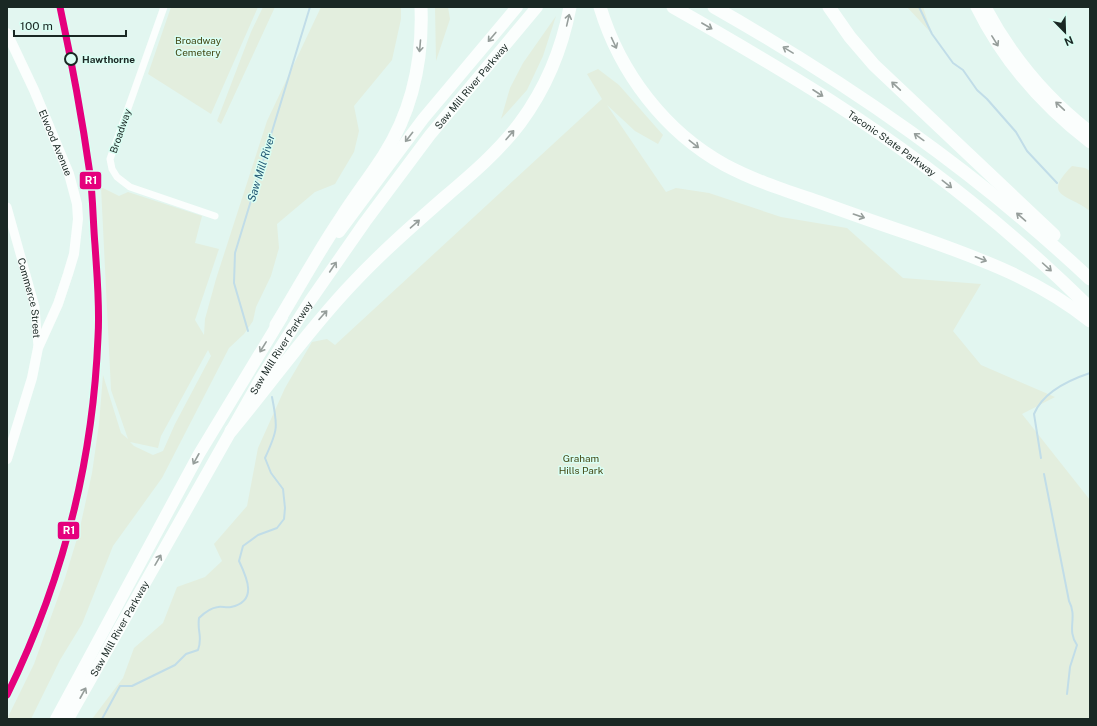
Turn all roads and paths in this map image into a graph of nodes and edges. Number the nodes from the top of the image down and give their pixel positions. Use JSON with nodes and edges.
{"nodes":[{"id":1,"x":164,"y":7,"type":"edge"},
{"id":2,"x":421,"y":7,"type":"edge"},
{"id":3,"x":517,"y":7,"type":"edge"},
{"id":4,"x":537,"y":7,"type":"edge"},
{"id":5,"x":570,"y":7,"type":"edge"},
{"id":6,"x":600,"y":7,"type":"edge"},
{"id":7,"x":673,"y":7,"type":"edge"},
{"id":8,"x":714,"y":7,"type":"edge"},
{"id":9,"x":829,"y":7,"type":"edge"},
{"id":10,"x":976,"y":7,"type":"edge"},
{"id":11,"x":986,"y":7,"type":"edge"},
{"id":12,"x":7,"y":33,"type":"edge"},
{"id":13,"x":1090,"y":131,"type":"edge"},
{"id":14,"x":1090,"y":143,"type":"edge"},
{"id":15,"x":7,"y":207,"type":"edge"},
{"id":16,"x":215,"y":216,"type":"dead end"},
{"id":17,"x":1086,"y":275,"type":"edge"},
{"id":18,"x":1090,"y":308,"type":"edge"},
{"id":19,"x":1090,"y":322,"type":"edge"},
{"id":20,"x":276,"y":325,"type":"junction"},
{"id":21,"x":38,"y":348,"type":"junction"},
{"id":22,"x":231,"y":431,"type":"junction"},
{"id":23,"x":7,"y":459,"type":"edge"},
{"id":24,"x":56,"y":719,"type":"edge"},
{"id":25,"x":68,"y":719,"type":"edge"}],
"edges":[{"from":1,"to":16,"type":"street","name":"Broadway"},
{"from":2,"to":20,"type":"highway","one_way":true},
{"from":3,"to":20,"type":"highway","name":"Saw Mill River Parkway","one_way":true},
{"from":22,"to":4,"type":"highway","name":"Saw Mill River Parkway","one_way":true},
{"from":22,"to":5,"type":"highway","one_way":true},
{"from":6,"to":19,"type":"highway","one_way":true},
{"from":7,"to":18,"type":"highway","name":"Taconic State Parkway","one_way":true},
{"from":17,"to":8,"type":"highway","name":"Taconic State Parkway","one_way":true},
{"from":17,"to":9,"type":"highway","one_way":true},
{"from":10,"to":14,"type":"main road","one_way":true},
{"from":13,"to":11,"type":"main road","one_way":true},
{"from":12,"to":21,"type":"main road","name":"Elwood Avenue"},
{"from":15,"to":21,"type":"street","name":"Commerce Street"},
{"from":20,"to":24,"type":"highway","name":"Saw Mill River Parkway","one_way":true},
{"from":21,"to":23,"type":"main road","name":"Commerce Street"},
{"from":25,"to":22,"type":"highway","name":"Saw Mill River Parkway","one_way":true}]}
